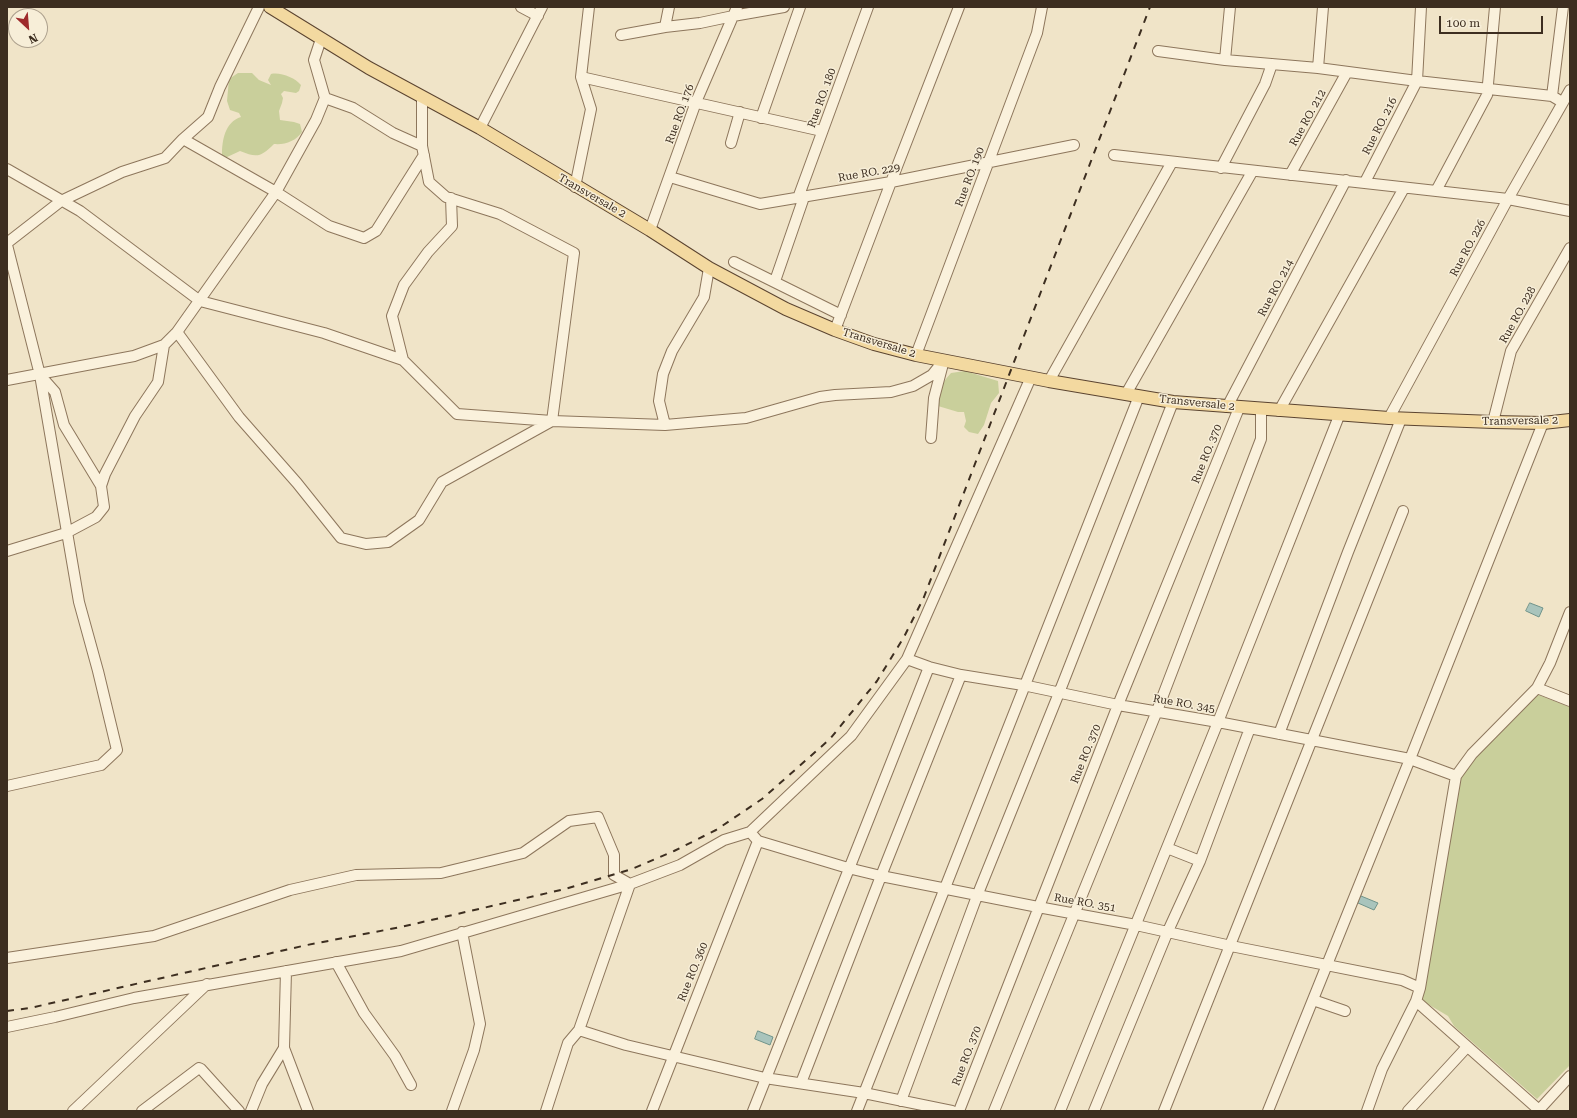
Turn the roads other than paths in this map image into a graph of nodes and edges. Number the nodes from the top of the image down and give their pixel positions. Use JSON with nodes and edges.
{"nodes":[{"id":1,"x":259,"y":7,"type":"edge"},
{"id":2,"x":270,"y":7,"type":"edge"},
{"id":3,"x":521,"y":7,"type":"edge"},
{"id":4,"x":589,"y":7,"type":"edge"},
{"id":5,"x":669,"y":7,"type":"edge"},
{"id":6,"x":784,"y":7,"type":"edge"},
{"id":7,"x":800,"y":7,"type":"edge"},
{"id":8,"x":868,"y":7,"type":"edge"},
{"id":9,"x":959,"y":7,"type":"edge"},
{"id":10,"x":1042,"y":7,"type":"edge"},
{"id":11,"x":1230,"y":7,"type":"edge"},
{"id":12,"x":1323,"y":7,"type":"edge"},
{"id":13,"x":1421,"y":7,"type":"edge"},
{"id":14,"x":1494,"y":7,"type":"edge"},
{"id":15,"x":1563,"y":7,"type":"edge"},
{"id":16,"x":540,"y":11,"type":"edge"},
{"id":17,"x":735,"y":11,"type":"edge"},
{"id":18,"x":665,"y":27,"type":"junction"},
{"id":19,"x":621,"y":35,"type":"dead end"},
{"id":20,"x":321,"y":39,"type":"junction"},
{"id":21,"x":1158,"y":51,"type":"dead end"},
{"id":22,"x":1225,"y":60,"type":"junction"},
{"id":23,"x":1272,"y":64,"type":"junction"},
{"id":24,"x":1318,"y":68,"type":"junction"},
{"id":25,"x":1347,"y":72,"type":"junction"},
{"id":26,"x":581,"y":77,"type":"junction"},
{"id":27,"x":1417,"y":81,"type":"junction"},
{"id":28,"x":1488,"y":88,"type":"junction"},
{"id":29,"x":1570,"y":90,"type":"edge"},
{"id":30,"x":1552,"y":96,"type":"junction"},
{"id":31,"x":422,"y":97,"type":"junction"},
{"id":32,"x":325,"y":98,"type":"junction"},
{"id":33,"x":696,"y":102,"type":"junction"},
{"id":34,"x":1562,"y":102,"type":"junction"},
{"id":35,"x":740,"y":112,"type":"junction"},
{"id":36,"x":761,"y":118,"type":"junction"},
{"id":37,"x":480,"y":128,"type":"junction"},
{"id":38,"x":822,"y":131,"type":"junction"},
{"id":39,"x":183,"y":139,"type":"junction"},
{"id":40,"x":731,"y":144,"type":"dead end"},
{"id":41,"x":1074,"y":146,"type":"dead end"},
{"id":42,"x":423,"y":151,"type":"junction"},
{"id":43,"x":1114,"y":155,"type":"dead end"},
{"id":44,"x":989,"y":162,"type":"junction"},
{"id":45,"x":1172,"y":162,"type":"junction"},
{"id":46,"x":1221,"y":168,"type":"junction"},
{"id":47,"x":7,"y":169,"type":"edge"},
{"id":48,"x":1252,"y":172,"type":"junction"},
{"id":49,"x":1290,"y":175,"type":"junction"},
{"id":50,"x":670,"y":177,"type":"junction"},
{"id":51,"x":1346,"y":180,"type":"junction"},
{"id":52,"x":891,"y":182,"type":"junction"},
{"id":53,"x":1365,"y":182,"type":"junction"},
{"id":54,"x":575,"y":187,"type":"junction"},
{"id":55,"x":1404,"y":188,"type":"junction"},
{"id":56,"x":1436,"y":191,"type":"junction"},
{"id":57,"x":276,"y":192,"type":"junction"},
{"id":58,"x":451,"y":198,"type":"junction"},
{"id":59,"x":801,"y":198,"type":"junction"},
{"id":60,"x":1508,"y":199,"type":"junction"},
{"id":61,"x":61,"y":201,"type":"junction"},
{"id":62,"x":1570,"y":211,"type":"edge"},
{"id":63,"x":650,"y":230,"type":"junction"},
{"id":64,"x":7,"y":244,"type":"edge"},
{"id":65,"x":1570,"y":248,"type":"edge"},
{"id":66,"x":734,"y":262,"type":"dead end"},
{"id":67,"x":709,"y":268,"type":"junction"},
{"id":68,"x":775,"y":281,"type":"junction"},
{"id":69,"x":200,"y":302,"type":"junction"},
{"id":70,"x":841,"y":315,"type":"junction"},
{"id":71,"x":836,"y":330,"type":"junction"},
{"id":72,"x":177,"y":332,"type":"junction"},
{"id":73,"x":164,"y":345,"type":"junction"},
{"id":74,"x":916,"y":355,"type":"junction"},
{"id":75,"x":403,"y":360,"type":"junction"},
{"id":76,"x":944,"y":360,"type":"junction"},
{"id":77,"x":40,"y":375,"type":"junction"},
{"id":78,"x":1031,"y":377,"type":"junction"},
{"id":79,"x":7,"y":380,"type":"edge"},
{"id":80,"x":1049,"y":381,"type":"junction"},
{"id":81,"x":1126,"y":394,"type":"junction"},
{"id":82,"x":1138,"y":396,"type":"junction"},
{"id":83,"x":1173,"y":402,"type":"junction"},
{"id":84,"x":1233,"y":407,"type":"junction"},
{"id":85,"x":1261,"y":410,"type":"junction"},
{"id":86,"x":1279,"y":411,"type":"junction"},
{"id":87,"x":1338,"y":416,"type":"junction"},
{"id":88,"x":1395,"y":419,"type":"junction"},
{"id":89,"x":552,"y":420,"type":"junction"},
{"id":90,"x":1570,"y":420,"type":"edge"},
{"id":91,"x":1493,"y":422,"type":"junction"},
{"id":92,"x":1543,"y":423,"type":"junction"},
{"id":93,"x":665,"y":425,"type":"junction"},
{"id":94,"x":931,"y":438,"type":"dead end"},
{"id":95,"x":101,"y":486,"type":"junction"},
{"id":96,"x":1403,"y":511,"type":"dead end"},
{"id":97,"x":66,"y":533,"type":"junction"},
{"id":98,"x":7,"y":551,"type":"edge"},
{"id":99,"x":1570,"y":612,"type":"edge"},
{"id":100,"x":907,"y":659,"type":"junction"},
{"id":101,"x":929,"y":667,"type":"junction"},
{"id":102,"x":961,"y":675,"type":"junction"},
{"id":103,"x":1023,"y":685,"type":"junction"},
{"id":104,"x":1537,"y":688,"type":"junction"},
{"id":105,"x":1059,"y":693,"type":"junction"},
{"id":106,"x":1570,"y":701,"type":"edge"},
{"id":107,"x":1118,"y":705,"type":"junction"},
{"id":108,"x":1157,"y":711,"type":"junction"},
{"id":109,"x":1218,"y":722,"type":"junction"},
{"id":110,"x":1250,"y":728,"type":"junction"},
{"id":111,"x":1280,"y":734,"type":"junction"},
{"id":112,"x":1311,"y":740,"type":"junction"},
{"id":113,"x":1410,"y":759,"type":"junction"},
{"id":114,"x":1456,"y":776,"type":"junction"},
{"id":115,"x":7,"y":786,"type":"edge"},
{"id":116,"x":750,"y":832,"type":"junction"},
{"id":117,"x":758,"y":841,"type":"junction"},
{"id":118,"x":1167,"y":848,"type":"junction"},
{"id":119,"x":1200,"y":861,"type":"junction"},
{"id":120,"x":848,"y":868,"type":"junction"},
{"id":121,"x":881,"y":876,"type":"junction"},
{"id":122,"x":630,"y":884,"type":"junction"},
{"id":123,"x":944,"y":889,"type":"junction"},
{"id":124,"x":977,"y":896,"type":"junction"},
{"id":125,"x":1038,"y":908,"type":"junction"},
{"id":126,"x":1074,"y":913,"type":"junction"},
{"id":127,"x":1136,"y":925,"type":"junction"},
{"id":128,"x":1168,"y":931,"type":"junction"},
{"id":129,"x":462,"y":932,"type":"junction"},
{"id":130,"x":1231,"y":946,"type":"junction"},
{"id":131,"x":7,"y":958,"type":"edge"},
{"id":132,"x":336,"y":962,"type":"junction"},
{"id":133,"x":1327,"y":965,"type":"junction"},
{"id":134,"x":286,"y":971,"type":"junction"},
{"id":135,"x":207,"y":984,"type":"junction"},
{"id":136,"x":1420,"y":988,"type":"junction"},
{"id":137,"x":1313,"y":1000,"type":"junction"},
{"id":138,"x":1416,"y":1001,"type":"junction"},
{"id":139,"x":1345,"y":1011,"type":"dead end"},
{"id":140,"x":7,"y":1027,"type":"edge"},
{"id":141,"x":579,"y":1030,"type":"junction"},
{"id":142,"x":1468,"y":1047,"type":"junction"},
{"id":143,"x":284,"y":1048,"type":"junction"},
{"id":144,"x":672,"y":1057,"type":"junction"},
{"id":145,"x":1570,"y":1076,"type":"edge"},
{"id":146,"x":766,"y":1078,"type":"junction"},
{"id":147,"x":801,"y":1083,"type":"junction"},
{"id":148,"x":412,"y":1084,"type":"dead end"},
{"id":149,"x":864,"y":1093,"type":"junction"},
{"id":150,"x":901,"y":1101,"type":"junction"},
{"id":151,"x":72,"y":1111,"type":"edge"},
{"id":152,"x":142,"y":1111,"type":"edge"},
{"id":153,"x":239,"y":1111,"type":"edge"},
{"id":154,"x":251,"y":1111,"type":"edge"},
{"id":155,"x":308,"y":1111,"type":"edge"},
{"id":156,"x":452,"y":1111,"type":"edge"},
{"id":157,"x":546,"y":1111,"type":"edge"},
{"id":158,"x":652,"y":1111,"type":"edge"},
{"id":159,"x":753,"y":1111,"type":"edge"},
{"id":160,"x":857,"y":1111,"type":"edge"},
{"id":161,"x":952,"y":1111,"type":"edge"},
{"id":162,"x":959,"y":1111,"type":"edge"},
{"id":163,"x":994,"y":1111,"type":"edge"},
{"id":164,"x":1060,"y":1111,"type":"edge"},
{"id":165,"x":1094,"y":1111,"type":"edge"},
{"id":166,"x":1164,"y":1111,"type":"edge"},
{"id":167,"x":1268,"y":1111,"type":"edge"},
{"id":168,"x":1367,"y":1111,"type":"edge"},
{"id":169,"x":1408,"y":1111,"type":"edge"},
{"id":170,"x":1538,"y":1111,"type":"edge"}],
"edges":[{"from":1,"to":39,"type":"street"},
{"from":2,"to":20,"type":"main road","name":"Transversale 2"},
{"from":3,"to":16,"type":"street"},
{"from":4,"to":26,"type":"street"},
{"from":5,"to":18,"type":"street"},
{"from":6,"to":17,"type":"street"},
{"from":7,"to":36,"type":"street"},
{"from":8,"to":38,"type":"street","name":"Rue RO. 180"},
{"from":9,"to":52,"type":"street"},
{"from":10,"to":44,"type":"street","name":"Rue RO. 190"},
{"from":11,"to":22,"type":"street"},
{"from":12,"to":24,"type":"street"},
{"from":13,"to":27,"type":"street"},
{"from":14,"to":28,"type":"street"},
{"from":15,"to":30,"type":"street"},
{"from":16,"to":37,"type":"street"},
{"from":17,"to":18,"type":"street"},
{"from":17,"to":33,"type":"street","name":"Rue RO. 176"},
{"from":18,"to":19,"type":"street"},
{"from":20,"to":31,"type":"main road","name":"Transversale 2"},
{"from":20,"to":32,"type":"street"},
{"from":21,"to":22,"type":"street"},
{"from":22,"to":23,"type":"street"},
{"from":23,"to":24,"type":"street"},
{"from":23,"to":46,"type":"street"},
{"from":24,"to":25,"type":"street"},
{"from":25,"to":27,"type":"street"},
{"from":25,"to":49,"type":"street","name":"Rue RO. 212"},
{"from":26,"to":33,"type":"street"},
{"from":26,"to":54,"type":"street"},
{"from":27,"to":28,"type":"street"},
{"from":27,"to":53,"type":"street","name":"Rue RO. 216"},
{"from":28,"to":30,"type":"street"},
{"from":28,"to":56,"type":"street"},
{"from":29,"to":34,"type":"street","name":"Rue RO. 226"},
{"from":30,"to":34,"type":"street"},
{"from":31,"to":37,"type":"main road","name":"Transversale 2"},
{"from":31,"to":42,"type":"street"},
{"from":32,"to":42,"type":"street"},
{"from":32,"to":57,"type":"street"},
{"from":33,"to":35,"type":"street"},
{"from":33,"to":50,"type":"street","name":"Rue RO. 176"},
{"from":34,"to":60,"type":"street","name":"Rue RO. 226"},
{"from":35,"to":36,"type":"street"},
{"from":35,"to":40,"type":"street"},
{"from":36,"to":38,"type":"street"},
{"from":37,"to":54,"type":"main road","name":"Transversale 2"},
{"from":38,"to":59,"type":"street","name":"Rue RO. 180"},
{"from":39,"to":57,"type":"street"},
{"from":39,"to":61,"type":"street"},
{"from":41,"to":44,"type":"street","name":"Rue RO. 229"},
{"from":42,"to":57,"type":"street"},
{"from":42,"to":58,"type":"street"},
{"from":43,"to":45,"type":"street"},
{"from":44,"to":52,"type":"street","name":"Rue RO. 229"},
{"from":44,"to":74,"type":"street","name":"Rue RO. 190"},
{"from":45,"to":46,"type":"street"},
{"from":45,"to":80,"type":"street"},
{"from":46,"to":48,"type":"street"},
{"from":47,"to":61,"type":"street"},
{"from":48,"to":49,"type":"street"},
{"from":48,"to":81,"type":"street"},
{"from":49,"to":51,"type":"street"},
{"from":50,"to":59,"type":"street","name":"Rue RO. 229"},
{"from":50,"to":63,"type":"street","name":"Rue RO. 176"},
{"from":51,"to":53,"type":"street"},
{"from":51,"to":84,"type":"street","name":"Rue RO. 214"},
{"from":52,"to":59,"type":"street","name":"Rue RO. 229"},
{"from":52,"to":70,"type":"street"},
{"from":53,"to":55,"type":"street"},
{"from":54,"to":63,"type":"main road","name":"Transversale 2"},
{"from":55,"to":56,"type":"street"},
{"from":55,"to":86,"type":"street"},
{"from":56,"to":60,"type":"street"},
{"from":57,"to":69,"type":"street"},
{"from":58,"to":75,"type":"street"},
{"from":58,"to":89,"type":"street"},
{"from":59,"to":68,"type":"street","name":"Rue RO. 180"},
{"from":60,"to":62,"type":"street"},
{"from":60,"to":88,"type":"street","name":"Rue RO. 226"},
{"from":61,"to":64,"type":"street"},
{"from":61,"to":69,"type":"street"},
{"from":63,"to":67,"type":"main road","name":"Transversale 2"},
{"from":64,"to":77,"type":"street"},
{"from":65,"to":91,"type":"street","name":"Rue RO. 228"},
{"from":66,"to":68,"type":"street"},
{"from":67,"to":71,"type":"main road","name":"Transversale 2"},
{"from":67,"to":93,"type":"street"},
{"from":68,"to":70,"type":"street"},
{"from":69,"to":72,"type":"street"},
{"from":69,"to":75,"type":"street"},
{"from":70,"to":71,"type":"street"},
{"from":71,"to":74,"type":"main road","name":"Transversale 2"},
{"from":72,"to":73,"type":"street"},
{"from":72,"to":89,"type":"street"},
{"from":73,"to":77,"type":"street"},
{"from":73,"to":95,"type":"street"},
{"from":74,"to":76,"type":"main road","name":"Transversale 2"},
{"from":75,"to":89,"type":"street"},
{"from":76,"to":78,"type":"main road","name":"Transversale 2"},
{"from":76,"to":93,"type":"street"},
{"from":76,"to":94,"type":"street"},
{"from":77,"to":79,"type":"street"},
{"from":77,"to":95,"type":"street"},
{"from":77,"to":97,"type":"street"},
{"from":78,"to":80,"type":"main road","name":"Transversale 2"},
{"from":78,"to":100,"type":"street"},
{"from":80,"to":81,"type":"main road","name":"Transversale 2"},
{"from":81,"to":82,"type":"main road","name":"Transversale 2"},
{"from":82,"to":83,"type":"main road","name":"Transversale 2"},
{"from":82,"to":103,"type":"street"},
{"from":83,"to":84,"type":"main road","name":"Transversale 2"},
{"from":83,"to":105,"type":"street"},
{"from":84,"to":85,"type":"main road","name":"Transversale 2"},
{"from":84,"to":107,"type":"street","name":"Rue RO. 370"},
{"from":85,"to":86,"type":"main road","name":"Transversale 2"},
{"from":85,"to":108,"type":"street"},
{"from":86,"to":87,"type":"main road","name":"Transversale 2"},
{"from":87,"to":88,"type":"main road","name":"Transversale 2"},
{"from":87,"to":109,"type":"street"},
{"from":88,"to":91,"type":"main road","name":"Transversale 2"},
{"from":88,"to":111,"type":"street","name":"Rue RO. 226"},
{"from":89,"to":93,"type":"street"},
{"from":90,"to":92,"type":"main road","name":"Transversale 2"},
{"from":91,"to":92,"type":"main road","name":"Transversale 2"},
{"from":92,"to":113,"type":"street"},
{"from":95,"to":97,"type":"street"},
{"from":96,"to":112,"type":"street"},
{"from":97,"to":98,"type":"street"},
{"from":97,"to":115,"type":"street"},
{"from":99,"to":104,"type":"street"},
{"from":100,"to":101,"type":"street","name":"Rue RO. 345"},
{"from":100,"to":116,"type":"street"},
{"from":101,"to":102,"type":"street","name":"Rue RO. 345"},
{"from":101,"to":120,"type":"street"},
{"from":102,"to":103,"type":"street","name":"Rue RO. 345"},
{"from":102,"to":121,"type":"street"},
{"from":103,"to":105,"type":"street","name":"Rue RO. 345"},
{"from":103,"to":123,"type":"street"},
{"from":104,"to":106,"type":"street"},
{"from":104,"to":114,"type":"street"},
{"from":105,"to":107,"type":"street","name":"Rue RO. 345"},
{"from":105,"to":124,"type":"street"},
{"from":107,"to":108,"type":"street","name":"Rue RO. 345"},
{"from":107,"to":125,"type":"street","name":"Rue RO. 370"},
{"from":108,"to":109,"type":"street","name":"Rue RO. 345"},
{"from":108,"to":126,"type":"street"},
{"from":109,"to":110,"type":"street","name":"Rue RO. 345"},
{"from":109,"to":118,"type":"street"},
{"from":110,"to":111,"type":"street","name":"Rue RO. 345"},
{"from":110,"to":119,"type":"street"},
{"from":111,"to":112,"type":"street","name":"Rue RO. 345"},
{"from":112,"to":113,"type":"street","name":"Rue RO. 345"},
{"from":112,"to":130,"type":"street"},
{"from":113,"to":114,"type":"street","name":"Rue RO. 345"},
{"from":113,"to":133,"type":"street"},
{"from":114,"to":136,"type":"street"},
{"from":116,"to":117,"type":"street"},
{"from":116,"to":122,"type":"street"},
{"from":117,"to":120,"type":"street","name":"Rue RO. 351"},
{"from":117,"to":144,"type":"street","name":"Rue RO. 360"},
{"from":118,"to":119,"type":"street"},
{"from":118,"to":127,"type":"street"},
{"from":119,"to":128,"type":"street"},
{"from":120,"to":121,"type":"street","name":"Rue RO. 351"},
{"from":120,"to":146,"type":"street"},
{"from":121,"to":123,"type":"street","name":"Rue RO. 351"},
{"from":121,"to":147,"type":"street"},
{"from":122,"to":129,"type":"street"},
{"from":122,"to":131,"type":"street"},
{"from":122,"to":141,"type":"street"},
{"from":123,"to":124,"type":"street","name":"Rue RO. 351"},
{"from":123,"to":149,"type":"street"},
{"from":124,"to":125,"type":"street","name":"Rue RO. 351"},
{"from":124,"to":150,"type":"street"},
{"from":125,"to":126,"type":"street","name":"Rue RO. 351"},
{"from":125,"to":162,"type":"street","name":"Rue RO. 370"},
{"from":126,"to":127,"type":"street","name":"Rue RO. 351"},
{"from":126,"to":163,"type":"street"},
{"from":127,"to":128,"type":"street","name":"Rue RO. 351"},
{"from":127,"to":164,"type":"street"},
{"from":128,"to":130,"type":"street","name":"Rue RO. 351"},
{"from":128,"to":165,"type":"street"},
{"from":129,"to":132,"type":"street"},
{"from":129,"to":156,"type":"street"},
{"from":130,"to":133,"type":"street","name":"Rue RO. 351"},
{"from":130,"to":166,"type":"street"},
{"from":132,"to":134,"type":"street"},
{"from":132,"to":148,"type":"street"},
{"from":133,"to":136,"type":"street","name":"Rue RO. 351"},
{"from":133,"to":137,"type":"street"},
{"from":134,"to":135,"type":"street"},
{"from":134,"to":143,"type":"street"},
{"from":135,"to":140,"type":"street"},
{"from":135,"to":151,"type":"street"},
{"from":136,"to":138,"type":"street"},
{"from":137,"to":139,"type":"street"},
{"from":137,"to":167,"type":"street"},
{"from":138,"to":142,"type":"street"},
{"from":138,"to":168,"type":"street"},
{"from":141,"to":144,"type":"street"},
{"from":141,"to":157,"type":"street"},
{"from":142,"to":169,"type":"street"},
{"from":142,"to":170,"type":"street"},
{"from":143,"to":154,"type":"street"},
{"from":143,"to":155,"type":"street"},
{"from":144,"to":146,"type":"street"},
{"from":144,"to":158,"type":"street","name":"Rue RO. 360"},
{"from":145,"to":170,"type":"street"},
{"from":146,"to":147,"type":"street"},
{"from":146,"to":159,"type":"street"},
{"from":147,"to":149,"type":"street"},
{"from":149,"to":150,"type":"street"},
{"from":149,"to":160,"type":"street"},
{"from":150,"to":161,"type":"street"},
{"from":152,"to":153,"type":"street"}]}
